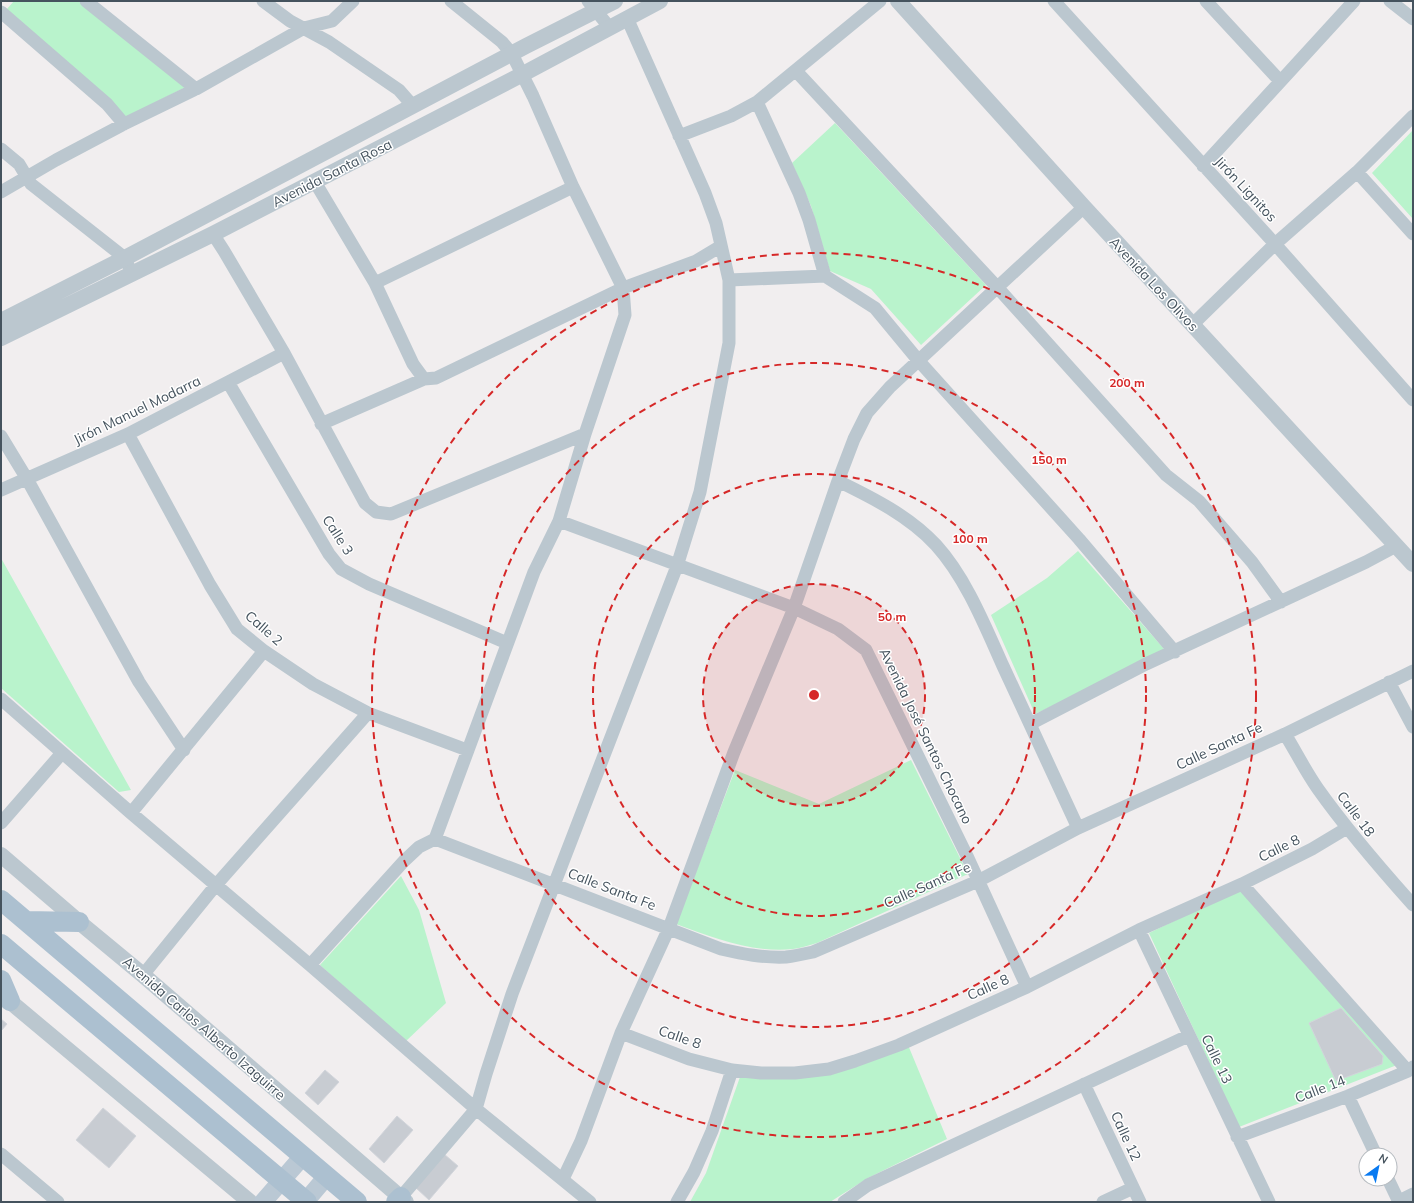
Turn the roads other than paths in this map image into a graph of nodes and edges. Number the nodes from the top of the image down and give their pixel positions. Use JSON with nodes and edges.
{"nodes":[{"id":1,"x":86,"y":1,"type":"edge"},
{"id":2,"x":263,"y":1,"type":"edge"},
{"id":3,"x":353,"y":1,"type":"edge"},
{"id":4,"x":451,"y":1,"type":"edge"},
{"id":5,"x":615,"y":1,"type":"edge"},
{"id":6,"x":660,"y":1,"type":"edge"},
{"id":7,"x":880,"y":1,"type":"edge"},
{"id":8,"x":898,"y":1,"type":"edge"},
{"id":9,"x":1054,"y":1,"type":"edge"},
{"id":10,"x":1206,"y":1,"type":"edge"},
{"id":11,"x":1354,"y":1,"type":"edge"},
{"id":12,"x":1390,"y":1,"type":"edge"},
{"id":13,"x":592,"y":5,"type":"edge"},
{"id":14,"x":1,"y":12,"type":"edge"},
{"id":15,"x":627,"y":18,"type":"junction"},
{"id":16,"x":1413,"y":19,"type":"edge"},
{"id":17,"x":304,"y":28,"type":"junction"},
{"id":18,"x":610,"y":28,"type":"junction"},
{"id":19,"x":512,"y":54,"type":"junction"},
{"id":20,"x":796,"y":71,"type":"junction"},
{"id":21,"x":523,"y":74,"type":"junction"},
{"id":22,"x":1280,"y":81,"type":"junction"},
{"id":23,"x":196,"y":89,"type":"junction"},
{"id":24,"x":757,"y":102,"type":"junction"},
{"id":25,"x":413,"y":106,"type":"junction"},
{"id":26,"x":1413,"y":116,"type":"edge"},
{"id":27,"x":124,"y":124,"type":"junction"},
{"id":28,"x":679,"y":136,"type":"junction"},
{"id":29,"x":1,"y":149,"type":"edge"},
{"id":30,"x":1203,"y":166,"type":"junction"},
{"id":31,"x":1357,"y":172,"type":"junction"},
{"id":32,"x":27,"y":177,"type":"junction"},
{"id":33,"x":315,"y":182,"type":"junction"},
{"id":34,"x":573,"y":187,"type":"junction"},
{"id":35,"x":1,"y":192,"type":"edge"},
{"id":36,"x":1084,"y":207,"type":"junction"},
{"id":37,"x":213,"y":234,"type":"junction"},
{"id":38,"x":1413,"y":234,"type":"edge"},
{"id":39,"x":1275,"y":244,"type":"junction"},
{"id":40,"x":721,"y":246,"type":"junction"},
{"id":41,"x":125,"y":258,"type":"junction"},
{"id":42,"x":131,"y":274,"type":"junction"},
{"id":43,"x":825,"y":276,"type":"junction"},
{"id":44,"x":729,"y":280,"type":"junction"},
{"id":45,"x":375,"y":283,"type":"junction"},
{"id":46,"x":997,"y":287,"type":"junction"},
{"id":47,"x":623,"y":288,"type":"junction"},
{"id":48,"x":1,"y":321,"type":"edge"},
{"id":49,"x":1192,"y":325,"type":"junction"},
{"id":50,"x":1,"y":338,"type":"edge"},
{"id":51,"x":284,"y":353,"type":"junction"},
{"id":52,"x":918,"y":360,"type":"junction"},
{"id":53,"x":424,"y":379,"type":"junction"},
{"id":54,"x":228,"y":382,"type":"junction"},
{"id":55,"x":1413,"y":400,"type":"edge"},
{"id":56,"x":322,"y":424,"type":"junction"},
{"id":57,"x":128,"y":434,"type":"junction"},
{"id":58,"x":585,"y":434,"type":"junction"},
{"id":59,"x":1,"y":436,"type":"edge"},
{"id":60,"x":27,"y":479,"type":"junction"},
{"id":61,"x":838,"y":481,"type":"junction"},
{"id":62,"x":1,"y":490,"type":"edge"},
{"id":63,"x":559,"y":521,"type":"junction"},
{"id":64,"x":1396,"y":546,"type":"junction"},
{"id":65,"x":1413,"y":564,"type":"edge"},
{"id":66,"x":678,"y":566,"type":"junction"},
{"id":67,"x":1281,"y":602,"type":"junction"},
{"id":68,"x":794,"y":608,"type":"junction"},
{"id":69,"x":508,"y":643,"type":"junction"},
{"id":70,"x":264,"y":651,"type":"junction"},
{"id":71,"x":1175,"y":652,"type":"junction"},
{"id":72,"x":1413,"y":671,"type":"edge"},
{"id":73,"x":1389,"y":682,"type":"junction"},
{"id":74,"x":1,"y":699,"type":"edge"},
{"id":75,"x":368,"y":713,"type":"junction"},
{"id":76,"x":1030,"y":724,"type":"junction"},
{"id":77,"x":1413,"y":727,"type":"edge"},
{"id":78,"x":1285,"y":734,"type":"junction"},
{"id":79,"x":184,"y":750,"type":"junction"},
{"id":80,"x":467,"y":750,"type":"junction"},
{"id":81,"x":62,"y":753,"type":"junction"},
{"id":82,"x":131,"y":813,"type":"junction"},
{"id":83,"x":1,"y":823,"type":"edge"},
{"id":84,"x":1078,"y":828,"type":"junction"},
{"id":85,"x":1347,"y":828,"type":"junction"},
{"id":86,"x":435,"y":839,"type":"junction"},
{"id":87,"x":1,"y":856,"type":"edge"},
{"id":88,"x":978,"y":881,"type":"junction"},
{"id":89,"x":554,"y":884,"type":"junction"},
{"id":90,"x":1242,"y":884,"type":"junction"},
{"id":91,"x":216,"y":885,"type":"junction"},
{"id":92,"x":1,"y":900,"type":"edge"},
{"id":93,"x":1413,"y":905,"type":"edge"},
{"id":94,"x":27,"y":921,"type":"junction"},
{"id":95,"x":79,"y":922,"type":"junction"},
{"id":96,"x":669,"y":928,"type":"junction"},
{"id":97,"x":1139,"y":930,"type":"junction"},
{"id":98,"x":1,"y":944,"type":"edge"},
{"id":99,"x":310,"y":965,"type":"junction"},
{"id":100,"x":143,"y":975,"type":"junction"},
{"id":101,"x":1,"y":980,"type":"edge"},
{"id":102,"x":1027,"y":987,"type":"junction"},
{"id":103,"x":4,"y":1000,"type":"edge"},
{"id":104,"x":621,"y":1033,"type":"junction"},
{"id":105,"x":1188,"y":1036,"type":"junction"},
{"id":106,"x":1410,"y":1069,"type":"edge"},
{"id":107,"x":732,"y":1070,"type":"junction"},
{"id":108,"x":1084,"y":1084,"type":"junction"},
{"id":109,"x":1348,"y":1096,"type":"junction"},
{"id":110,"x":476,"y":1109,"type":"junction"},
{"id":111,"x":1237,"y":1137,"type":"junction"},
{"id":112,"x":1372,"y":1147,"type":"edge"},
{"id":113,"x":1,"y":1154,"type":"edge"},
{"id":114,"x":304,"y":1156,"type":"junction"},
{"id":115,"x":327,"y":1176,"type":"junction"},
{"id":116,"x":563,"y":1178,"type":"junction"},
{"id":117,"x":282,"y":1181,"type":"junction"},
{"id":118,"x":1392,"y":1187,"type":"edge"},
{"id":119,"x":1133,"y":1188,"type":"junction"},
{"id":120,"x":1413,"y":1194,"type":"edge"},
{"id":121,"x":401,"y":1200,"type":"edge"},
{"id":122,"x":58,"y":1202,"type":"edge"},
{"id":123,"x":250,"y":1202,"type":"edge"},
{"id":124,"x":263,"y":1202,"type":"edge"},
{"id":125,"x":306,"y":1202,"type":"edge"},
{"id":126,"x":357,"y":1202,"type":"edge"},
{"id":127,"x":590,"y":1202,"type":"edge"},
{"id":128,"x":677,"y":1202,"type":"edge"},
{"id":129,"x":844,"y":1202,"type":"edge"},
{"id":130,"x":1103,"y":1202,"type":"edge"},
{"id":131,"x":1140,"y":1202,"type":"edge"},
{"id":132,"x":1268,"y":1202,"type":"edge"},
{"id":133,"x":1399,"y":1202,"type":"edge"}],
"edges":[{"from":1,"to":23,"type":"street"},
{"from":2,"to":17,"type":"street"},
{"from":3,"to":17,"type":"street"},
{"from":4,"to":19,"type":"street"},
{"from":5,"to":13,"type":"street","name":"Avenida Santa Rosa"},
{"from":6,"to":15,"type":"street","name":"Avenida Santa Rosa"},
{"from":7,"to":20,"type":"street"},
{"from":8,"to":36,"type":"street","name":"Avenida Los Olivos"},
{"from":9,"to":30,"type":"street","name":"Jirón Lignitos"},
{"from":10,"to":22,"type":"street"},
{"from":11,"to":22,"type":"street"},
{"from":12,"to":16,"type":"street"},
{"from":13,"to":18,"type":"street"},
{"from":13,"to":19,"type":"street","name":"Avenida Santa Rosa"},
{"from":14,"to":27,"type":"street"},
{"from":15,"to":18,"type":"street","name":"Avenida Santa Rosa"},
{"from":15,"to":28,"type":"street"},
{"from":17,"to":23,"type":"street"},
{"from":17,"to":25,"type":"street"},
{"from":18,"to":21,"type":"street","name":"Avenida Santa Rosa"},
{"from":19,"to":21,"type":"street"},
{"from":19,"to":25,"type":"street","name":"Avenida Santa Rosa"},
{"from":20,"to":24,"type":"street"},
{"from":20,"to":46,"type":"street"},
{"from":21,"to":33,"type":"street","name":"Avenida Santa Rosa"},
{"from":21,"to":34,"type":"street"},
{"from":22,"to":30,"type":"street"},
{"from":23,"to":27,"type":"street"},
{"from":24,"to":28,"type":"street"},
{"from":24,"to":43,"type":"street"},
{"from":25,"to":41,"type":"street","name":"Avenida Santa Rosa"},
{"from":26,"to":31,"type":"street"},
{"from":27,"to":32,"type":"street"},
{"from":28,"to":40,"type":"street"},
{"from":29,"to":32,"type":"street"},
{"from":30,"to":39,"type":"street","name":"Jirón Lignitos"},
{"from":31,"to":38,"type":"street"},
{"from":31,"to":39,"type":"street"},
{"from":32,"to":35,"type":"street"},
{"from":32,"to":41,"type":"street"},
{"from":33,"to":37,"type":"street","name":"Avenida Santa Rosa"},
{"from":33,"to":45,"type":"street"},
{"from":34,"to":45,"type":"street"},
{"from":34,"to":47,"type":"street"},
{"from":36,"to":46,"type":"street"},
{"from":36,"to":49,"type":"street","name":"Avenida Los Olivos"},
{"from":37,"to":42,"type":"street","name":"Avenida Santa Rosa"},
{"from":37,"to":51,"type":"street"},
{"from":39,"to":49,"type":"street"},
{"from":39,"to":55,"type":"street","name":"Jirón Lignitos"},
{"from":40,"to":44,"type":"street"},
{"from":40,"to":47,"type":"street"},
{"from":41,"to":42,"type":"street"},
{"from":41,"to":48,"type":"street","name":"Avenida Santa Rosa"},
{"from":42,"to":50,"type":"street","name":"Avenida Santa Rosa"},
{"from":43,"to":44,"type":"street"},
{"from":43,"to":52,"type":"street"},
{"from":44,"to":66,"type":"street"},
{"from":45,"to":53,"type":"street"},
{"from":46,"to":52,"type":"street"},
{"from":46,"to":67,"type":"street"},
{"from":47,"to":53,"type":"street"},
{"from":47,"to":58,"type":"street"},
{"from":49,"to":64,"type":"street","name":"Avenida Los Olivos"},
{"from":51,"to":54,"type":"street","name":"Jirón Manuel Modarra"},
{"from":51,"to":56,"type":"street"},
{"from":52,"to":61,"type":"street"},
{"from":52,"to":71,"type":"street"},
{"from":53,"to":56,"type":"street"},
{"from":54,"to":57,"type":"street","name":"Jirón Manuel Modarra"},
{"from":54,"to":69,"type":"street","name":"Calle 3"},
{"from":56,"to":58,"type":"street"},
{"from":57,"to":60,"type":"street","name":"Jirón Manuel Modarra"},
{"from":57,"to":70,"type":"street","name":"Calle 2"},
{"from":58,"to":63,"type":"street"},
{"from":59,"to":60,"type":"street"},
{"from":60,"to":62,"type":"street","name":"Jirón Manuel Modarra"},
{"from":60,"to":79,"type":"street"},
{"from":61,"to":68,"type":"street"},
{"from":61,"to":76,"type":"street"},
{"from":63,"to":66,"type":"street","name":"Avenida José Santos Chocano"},
{"from":63,"to":69,"type":"street"},
{"from":64,"to":65,"type":"street","name":"Avenida Los Olivos"},
{"from":64,"to":67,"type":"street"},
{"from":66,"to":68,"type":"street","name":"Avenida José Santos Chocano"},
{"from":66,"to":89,"type":"street"},
{"from":67,"to":71,"type":"street"},
{"from":68,"to":88,"type":"street","name":"Avenida José Santos Chocano"},
{"from":68,"to":96,"type":"street"},
{"from":69,"to":80,"type":"street"},
{"from":70,"to":75,"type":"street","name":"Calle 2"},
{"from":70,"to":79,"type":"street"},
{"from":71,"to":76,"type":"street"},
{"from":72,"to":73,"type":"street","name":"Calle Santa Fe"},
{"from":73,"to":77,"type":"street"},
{"from":73,"to":78,"type":"street","name":"Calle Santa Fe"},
{"from":74,"to":81,"type":"street"},
{"from":75,"to":80,"type":"street","name":"Calle 2"},
{"from":75,"to":91,"type":"street"},
{"from":76,"to":84,"type":"street"},
{"from":78,"to":84,"type":"street","name":"Calle Santa Fe"},
{"from":78,"to":85,"type":"street","name":"Calle 18"},
{"from":79,"to":82,"type":"street"},
{"from":80,"to":86,"type":"street"},
{"from":81,"to":82,"type":"street"},
{"from":81,"to":83,"type":"street"},
{"from":82,"to":91,"type":"street"},
{"from":84,"to":88,"type":"street","name":"Calle Santa Fe"},
{"from":85,"to":90,"type":"street","name":"Calle 8"},
{"from":85,"to":93,"type":"street","name":"Calle 18"},
{"from":86,"to":89,"type":"street","name":"Calle Santa Fe"},
{"from":86,"to":99,"type":"street"},
{"from":87,"to":95,"type":"street","name":"Avenida Carlos Alberto Izaguirre"},
{"from":88,"to":96,"type":"street","name":"Calle Santa Fe"},
{"from":88,"to":102,"type":"street","name":"Avenida José Santos Chocano"},
{"from":89,"to":96,"type":"street","name":"Calle Santa Fe"},
{"from":89,"to":110,"type":"street"},
{"from":90,"to":97,"type":"street","name":"Calle 8"},
{"from":90,"to":106,"type":"street"},
{"from":91,"to":99,"type":"street"},
{"from":91,"to":100,"type":"street"},
{"from":92,"to":94,"type":"main road"},
{"from":94,"to":95,"type":"main road"},
{"from":94,"to":114,"type":"main road"},
{"from":95,"to":100,"type":"street","name":"Avenida Carlos Alberto Izaguirre"},
{"from":96,"to":104,"type":"street"},
{"from":97,"to":102,"type":"street","name":"Calle 8"},
{"from":97,"to":105,"type":"street","name":"Calle 13"},
{"from":98,"to":117,"type":"main road"},
{"from":99,"to":110,"type":"street"},
{"from":100,"to":121,"type":"street","name":"Avenida Carlos Alberto Izaguirre"},
{"from":101,"to":103,"type":"main road"},
{"from":102,"to":107,"type":"street","name":"Calle 8"},
{"from":103,"to":123,"type":"street"},
{"from":104,"to":107,"type":"street","name":"Calle 8"},
{"from":104,"to":116,"type":"street"},
{"from":105,"to":108,"type":"street"},
{"from":105,"to":111,"type":"street","name":"Calle 13"},
{"from":106,"to":109,"type":"street","name":"Calle 14"},
{"from":107,"to":128,"type":"street"},
{"from":108,"to":119,"type":"street","name":"Calle 12"},
{"from":108,"to":129,"type":"street"},
{"from":109,"to":111,"type":"street","name":"Calle 14"},
{"from":109,"to":112,"type":"street"},
{"from":110,"to":116,"type":"street"},
{"from":110,"to":121,"type":"street"},
{"from":111,"to":132,"type":"street","name":"Calle 13"},
{"from":113,"to":122,"type":"street"},
{"from":114,"to":115,"type":"main road"},
{"from":114,"to":117,"type":"main road"},
{"from":115,"to":125,"type":"main road"},
{"from":115,"to":126,"type":"main road"},
{"from":116,"to":127,"type":"street"},
{"from":117,"to":124,"type":"main road"},
{"from":117,"to":125,"type":"main road"},
{"from":118,"to":133,"type":"street"},
{"from":119,"to":130,"type":"street"},
{"from":119,"to":131,"type":"street","name":"Calle 12"},
{"from":120,"to":133,"type":"street"}]}
